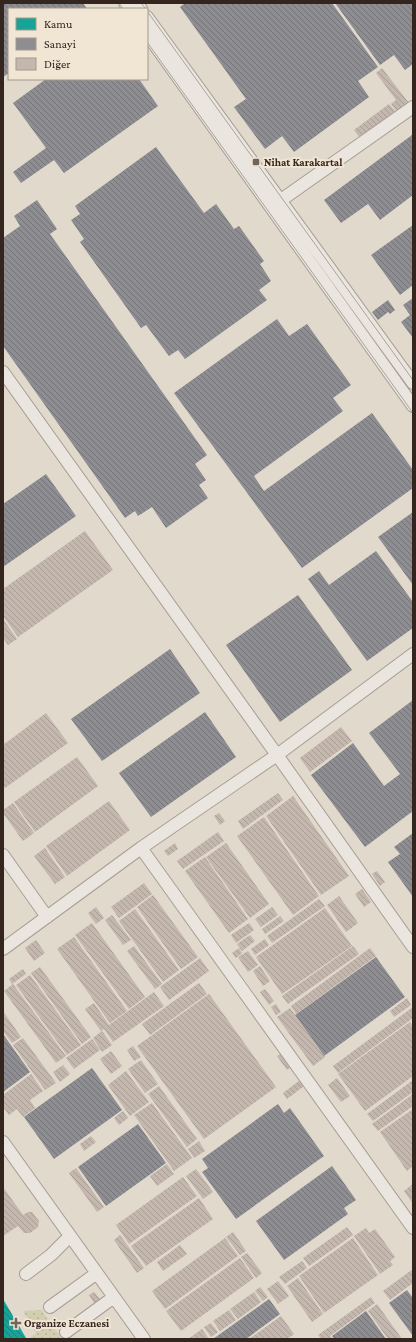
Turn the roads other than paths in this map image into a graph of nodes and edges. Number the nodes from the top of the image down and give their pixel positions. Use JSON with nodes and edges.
{"nodes":[{"id":1,"x":148,"y":18,"type":"edge"},
{"id":2,"x":148,"y":35,"type":"edge"},
{"id":3,"x":413,"y":107,"type":"edge"},
{"id":4,"x":276,"y":204,"type":"junction"},
{"id":5,"x":3,"y":372,"type":"edge"},
{"id":6,"x":413,"y":383,"type":"edge"},
{"id":7,"x":413,"y":406,"type":"edge"},
{"id":8,"x":413,"y":654,"type":"edge"},
{"id":9,"x":277,"y":755,"type":"junction"},
{"id":10,"x":141,"y":848,"type":"junction"},
{"id":11,"x":3,"y":855,"type":"edge"},
{"id":12,"x":47,"y":917,"type":"junction"},
{"id":13,"x":413,"y":947,"type":"edge"},
{"id":14,"x":3,"y":948,"type":"edge"},
{"id":15,"x":3,"y":1142,"type":"edge"},
{"id":16,"x":413,"y":1228,"type":"edge"},
{"id":17,"x":70,"y":1236,"type":"junction"},
{"id":18,"x":97,"y":1273,"type":"junction"},
{"id":19,"x":26,"y":1274,"type":"dead end"},
{"id":20,"x":114,"y":1297,"type":"junction"},
{"id":21,"x":50,"y":1307,"type":"dead end"},
{"id":22,"x":66,"y":1332,"type":"dead end"},
{"id":23,"x":144,"y":1339,"type":"edge"}],
"edges":[{"from":1,"to":4,"type":"street"},
{"from":2,"to":4,"type":"street"},
{"from":3,"to":4,"type":"street"},
{"from":4,"to":6,"type":"street"},
{"from":4,"to":7,"type":"street"},
{"from":5,"to":9,"type":"street"},
{"from":8,"to":9,"type":"street"},
{"from":9,"to":10,"type":"street"},
{"from":9,"to":13,"type":"street"},
{"from":10,"to":12,"type":"street"},
{"from":10,"to":16,"type":"street"},
{"from":11,"to":12,"type":"street"},
{"from":12,"to":14,"type":"street"},
{"from":15,"to":17,"type":"street"},
{"from":17,"to":18,"type":"street"},
{"from":17,"to":19,"type":"street"},
{"from":18,"to":20,"type":"street"},
{"from":18,"to":21,"type":"street"},
{"from":20,"to":22,"type":"street"},
{"from":20,"to":23,"type":"street"}]}
